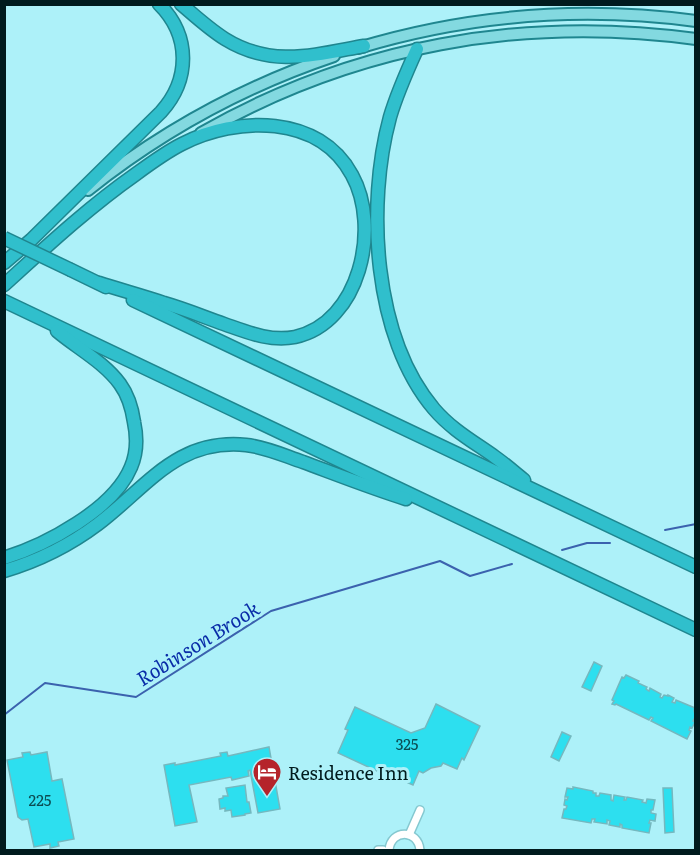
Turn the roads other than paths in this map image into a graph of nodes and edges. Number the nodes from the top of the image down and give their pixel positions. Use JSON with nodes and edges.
{"nodes":[{"id":1,"x":159,"y":4,"type":"edge"},
{"id":2,"x":181,"y":4,"type":"edge"},
{"id":3,"x":696,"y":21,"type":"edge"},
{"id":4,"x":696,"y":39,"type":"edge"},
{"id":5,"x":364,"y":46,"type":"junction"},
{"id":6,"x":417,"y":49,"type":"junction"},
{"id":7,"x":183,"y":144,"type":"junction"},
{"id":8,"x":4,"y":238,"type":"edge"},
{"id":9,"x":31,"y":240,"type":"junction"},
{"id":10,"x":4,"y":263,"type":"edge"},
{"id":11,"x":99,"y":284,"type":"junction"},
{"id":12,"x":4,"y":285,"type":"edge"},
{"id":13,"x":4,"y":301,"type":"edge"},
{"id":14,"x":39,"y":318,"type":"junction"},
{"id":15,"x":544,"y":495,"type":"junction"},
{"id":16,"x":449,"y":513,"type":"junction"},
{"id":17,"x":4,"y":558,"type":"edge"},
{"id":18,"x":696,"y":567,"type":"edge"},
{"id":19,"x":4,"y":571,"type":"edge"},
{"id":20,"x":696,"y":630,"type":"edge"},
{"id":21,"x":420,"y":810,"type":"dead end"},
{"id":22,"x":409,"y":834,"type":"junction"},
{"id":23,"x":378,"y":850,"type":"edge"},
{"id":24,"x":383,"y":850,"type":"edge"},
{"id":25,"x":389,"y":850,"type":"edge"},
{"id":26,"x":420,"y":850,"type":"edge"}],
"edges":[{"from":1,"to":9,"type":"highway"},
{"from":2,"to":5,"type":"highway"},
{"from":3,"to":5,"type":"main road"},
{"from":4,"to":6,"type":"main road"},
{"from":5,"to":9,"type":"main road"},
{"from":6,"to":7,"type":"main road"},
{"from":6,"to":15,"type":"highway"},
{"from":7,"to":11,"type":"highway"},
{"from":7,"to":12,"type":"highway"},
{"from":8,"to":11,"type":"highway","bridge":true},
{"from":9,"to":10,"type":"highway"},
{"from":11,"to":15,"type":"highway"},
{"from":13,"to":14,"type":"highway"},
{"from":14,"to":16,"type":"highway"},
{"from":14,"to":17,"type":"highway"},
{"from":15,"to":18,"type":"highway"},
{"from":16,"to":19,"type":"highway"},
{"from":16,"to":20,"type":"highway"},
{"from":21,"to":22,"type":"street"},
{"from":22,"to":25,"type":"street"},
{"from":22,"to":26,"type":"street"},
{"from":23,"to":24,"type":"street"}]}
